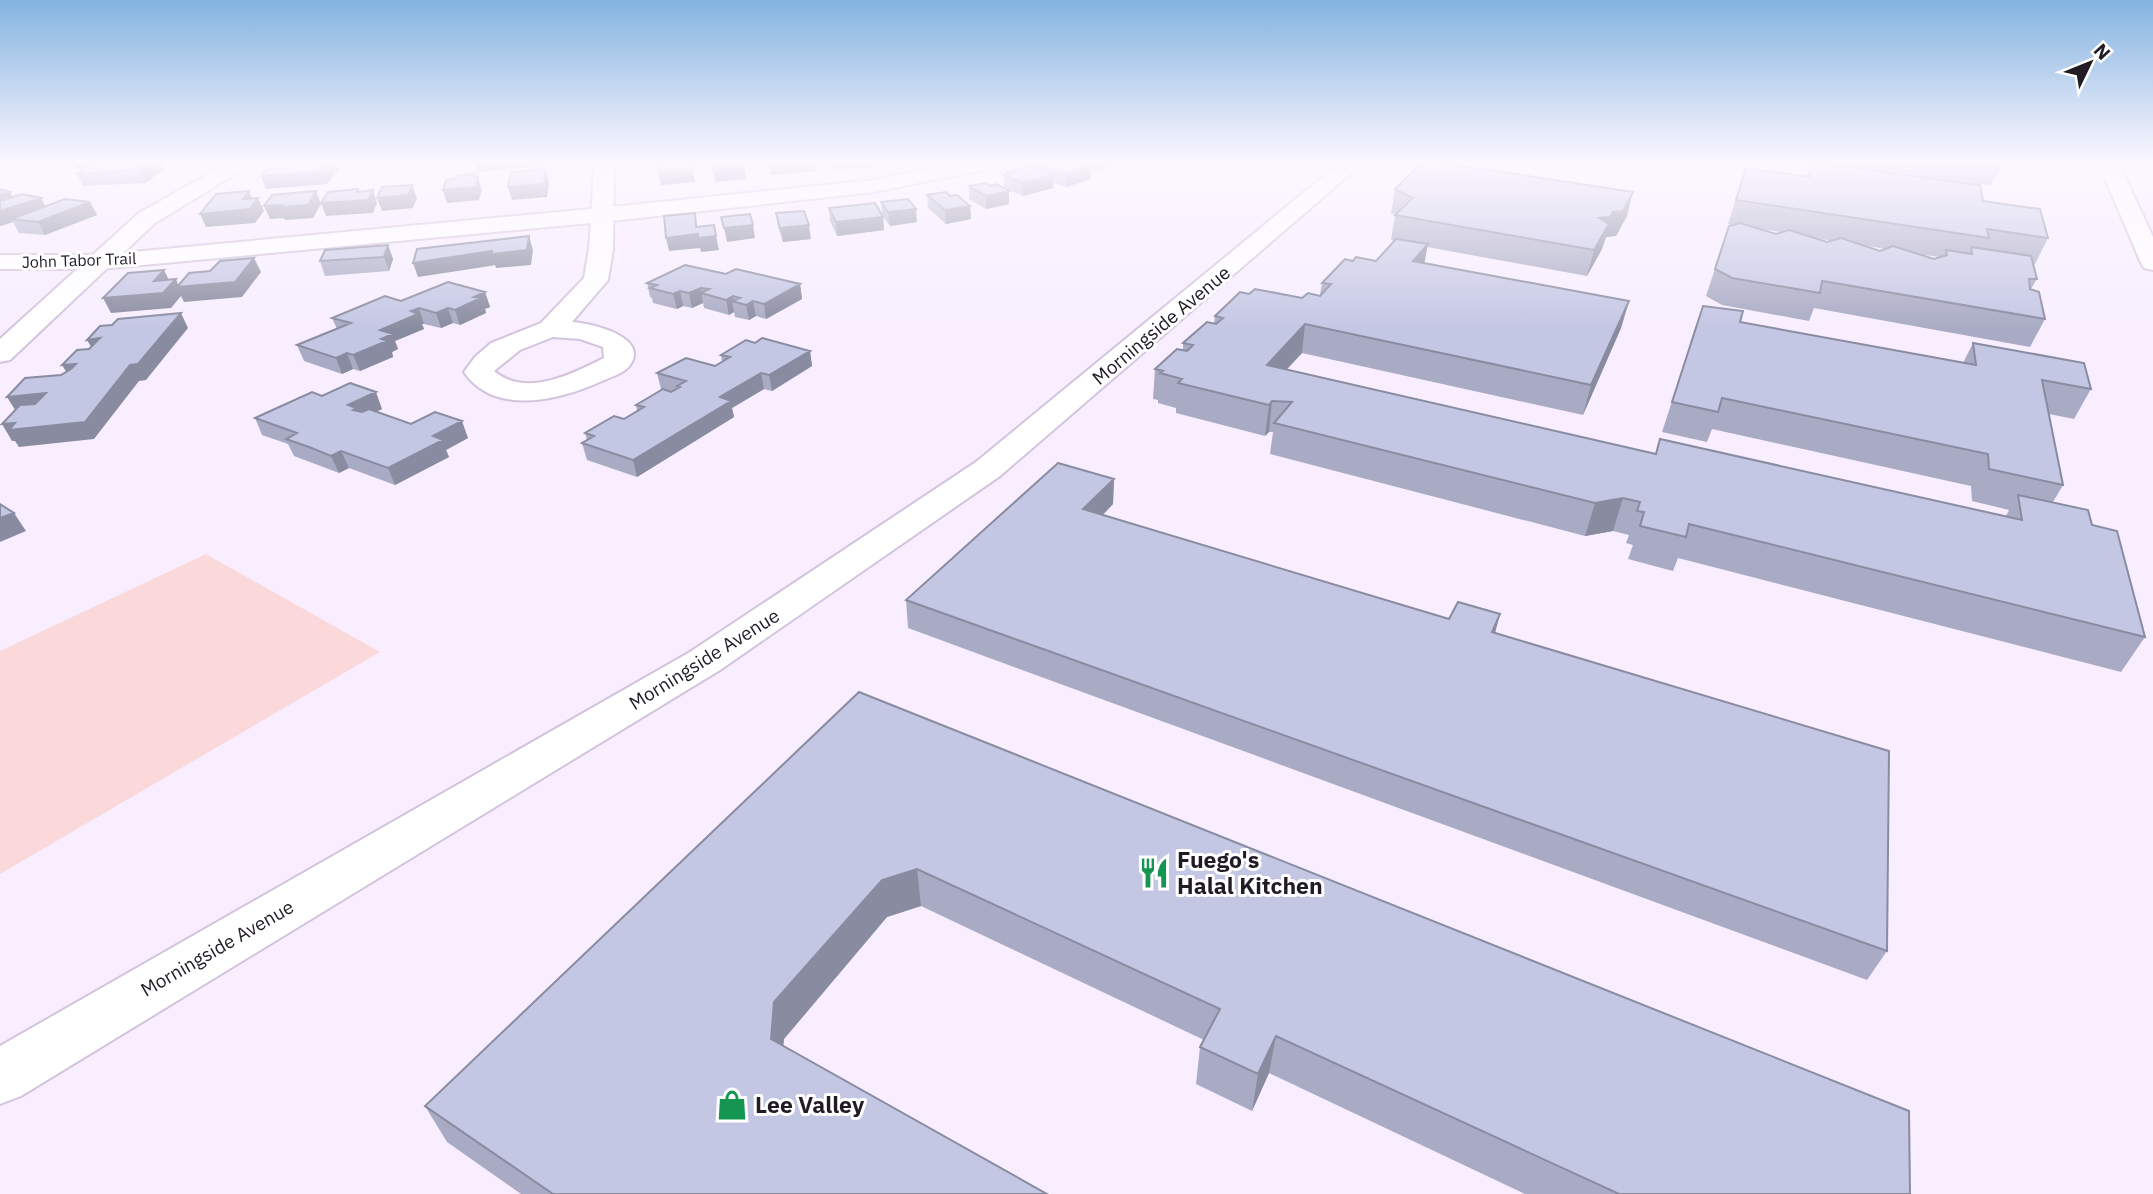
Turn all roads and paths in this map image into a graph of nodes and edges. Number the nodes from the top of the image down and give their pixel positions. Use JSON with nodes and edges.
{"nodes":[{"id":1,"x":148,"y":218,"type":"edge"},
{"id":2,"x":573,"y":218,"type":"edge"},
{"id":3,"x":602,"y":218,"type":"edge"},
{"id":4,"x":1288,"y":218,"type":"edge"},
{"id":5,"x":2133,"y":218,"type":"edge"},
{"id":6,"x":0,"y":262,"type":"edge"},
{"id":7,"x":100,"y":262,"type":"junction"},
{"id":8,"x":2153,"y":262,"type":"edge"},
{"id":9,"x":551,"y":329,"type":"dead end"},
{"id":10,"x":0,"y":354,"type":"edge"},
{"id":11,"x":0,"y":1077,"type":"edge"}],
"edges":[{"from":1,"to":7,"type":"street"},
{"from":2,"to":7,"type":"street","name":"John Tabor Trail"},
{"from":3,"to":9,"type":"street"},
{"from":4,"to":11,"type":"street","name":"Morningside Avenue"},
{"from":5,"to":8,"type":"street"},
{"from":6,"to":7,"type":"street","name":"John Tabor Trail"},
{"from":7,"to":10,"type":"street"}]}
